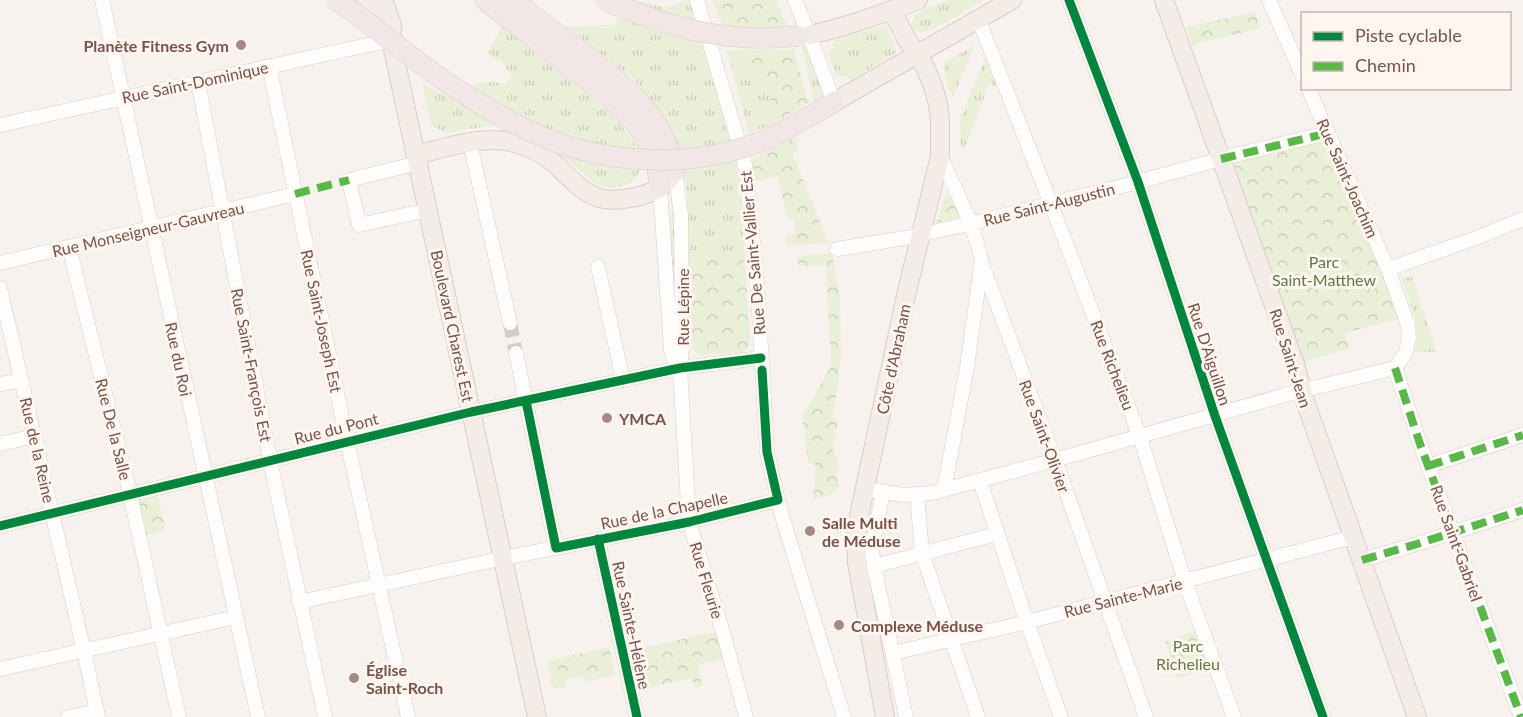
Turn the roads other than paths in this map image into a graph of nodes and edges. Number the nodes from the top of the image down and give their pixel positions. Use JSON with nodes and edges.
{"nodes":[{"id":1,"x":102,"y":0,"type":"edge"},
{"id":2,"x":336,"y":0,"type":"edge"},
{"id":3,"x":367,"y":0,"type":"edge"},
{"id":4,"x":383,"y":0,"type":"edge"},
{"id":5,"x":485,"y":0,"type":"edge"},
{"id":6,"x":512,"y":0,"type":"edge"},
{"id":7,"x":605,"y":0,"type":"edge"},
{"id":8,"x":697,"y":0,"type":"edge"},
{"id":9,"x":795,"y":0,"type":"edge"},
{"id":10,"x":918,"y":0,"type":"edge"},
{"id":11,"x":1012,"y":0,"type":"edge"},
{"id":12,"x":1069,"y":0,"type":"edge"},
{"id":13,"x":1164,"y":0,"type":"edge"},
{"id":14,"x":1269,"y":0,"type":"edge"},
{"id":15,"x":890,"y":5,"type":"edge"},
{"id":16,"x":978,"y":18,"type":"junction"},
{"id":17,"x":523,"y":19,"type":"junction"},
{"id":18,"x":804,"y":35,"type":"junction"},
{"id":19,"x":391,"y":40,"type":"junction"},
{"id":20,"x":916,"y":55,"type":"junction"},
{"id":21,"x":269,"y":66,"type":"junction"},
{"id":22,"x":1301,"y":73,"type":"edge"},
{"id":23,"x":198,"y":82,"type":"junction"},
{"id":24,"x":1309,"y":90,"type":"edge"},
{"id":25,"x":123,"y":97,"type":"junction"},
{"id":26,"x":834,"y":102,"type":"junction"},
{"id":27,"x":0,"y":125,"type":"edge"},
{"id":28,"x":1328,"y":133,"type":"junction"},
{"id":29,"x":470,"y":143,"type":"junction"},
{"id":30,"x":940,"y":156,"type":"junction"},
{"id":31,"x":417,"y":159,"type":"junction"},
{"id":32,"x":1221,"y":159,"type":"junction"},
{"id":33,"x":675,"y":171,"type":"junction"},
{"id":34,"x":1138,"y":182,"type":"junction"},
{"id":35,"x":660,"y":188,"type":"junction"},
{"id":36,"x":295,"y":194,"type":"junction"},
{"id":37,"x":1051,"y":204,"type":"junction"},
{"id":38,"x":428,"y":210,"type":"junction"},
{"id":39,"x":222,"y":212,"type":"junction"},
{"id":40,"x":1523,"y":219,"type":"edge"},
{"id":41,"x":969,"y":224,"type":"junction"},
{"id":42,"x":151,"y":228,"type":"junction"},
{"id":43,"x":921,"y":234,"type":"junction"},
{"id":44,"x":69,"y":247,"type":"junction"},
{"id":45,"x":837,"y":249,"type":"dead end"},
{"id":46,"x":0,"y":263,"type":"edge"},
{"id":47,"x":982,"y":264,"type":"junction"},
{"id":48,"x":598,"y":267,"type":"dead end"},
{"id":49,"x":1388,"y":269,"type":"junction"},
{"id":50,"x":0,"y":288,"type":"edge"},
{"id":51,"x":510,"y":323,"type":"tunnel mouth"},
{"id":52,"x":516,"y":353,"type":"tunnel mouth"},
{"id":53,"x":761,"y":358,"type":"junction"},
{"id":54,"x":680,"y":368,"type":"junction"},
{"id":55,"x":1395,"y":368,"type":"junction"},
{"id":56,"x":22,"y":380,"type":"junction"},
{"id":57,"x":623,"y":380,"type":"junction"},
{"id":58,"x":0,"y":384,"type":"edge"},
{"id":59,"x":1303,"y":390,"type":"junction"},
{"id":60,"x":526,"y":401,"type":"junction"},
{"id":61,"x":471,"y":412,"type":"junction"},
{"id":62,"x":1215,"y":416,"type":"junction"},
{"id":63,"x":1523,"y":435,"type":"edge"},
{"id":64,"x":35,"y":436,"type":"junction"},
{"id":65,"x":1140,"y":437,"type":"junction"},
{"id":66,"x":347,"y":441,"type":"junction"},
{"id":67,"x":0,"y":444,"type":"edge"},
{"id":68,"x":270,"y":460,"type":"junction"},
{"id":69,"x":1055,"y":460,"type":"junction"},
{"id":70,"x":1428,"y":466,"type":"junction"},
{"id":71,"x":205,"y":476,"type":"junction"},
{"id":72,"x":980,"y":481,"type":"junction"},
{"id":73,"x":944,"y":490,"type":"junction"},
{"id":74,"x":874,"y":491,"type":"junction"},
{"id":75,"x":130,"y":494,"type":"junction"},
{"id":76,"x":917,"y":495,"type":"junction"},
{"id":77,"x":778,"y":501,"type":"junction"},
{"id":78,"x":1523,"y":510,"type":"edge"},
{"id":79,"x":52,"y":513,"type":"junction"},
{"id":80,"x":689,"y":522,"type":"junction"},
{"id":81,"x":0,"y":526,"type":"edge"},
{"id":82,"x":1452,"y":532,"type":"junction"},
{"id":83,"x":997,"y":534,"type":"junction"},
{"id":84,"x":1353,"y":537,"type":"junction"},
{"id":85,"x":598,"y":539,"type":"junction"},
{"id":86,"x":556,"y":548,"type":"junction"},
{"id":87,"x":922,"y":553,"type":"junction"},
{"id":88,"x":504,"y":558,"type":"junction"},
{"id":89,"x":1268,"y":560,"type":"junction"},
{"id":90,"x":1362,"y":560,"type":"junction"},
{"id":91,"x":874,"y":566,"type":"junction"},
{"id":92,"x":1185,"y":582,"type":"junction"},
{"id":93,"x":379,"y":585,"type":"junction"},
{"id":94,"x":299,"y":602,"type":"junction"},
{"id":95,"x":1105,"y":602,"type":"junction"},
{"id":96,"x":236,"y":617,"type":"junction"},
{"id":97,"x":1027,"y":622,"type":"junction"},
{"id":98,"x":160,"y":634,"type":"junction"},
{"id":99,"x":951,"y":640,"type":"junction"},
{"id":100,"x":84,"y":651,"type":"junction"},
{"id":101,"x":893,"y":653,"type":"junction"},
{"id":102,"x":0,"y":669,"type":"edge"},
{"id":103,"x":97,"y":714,"type":"edge"},
{"id":104,"x":68,"y":717,"type":"edge"},
{"id":105,"x":179,"y":717,"type":"edge"},
{"id":106,"x":258,"y":717,"type":"edge"},
{"id":107,"x":325,"y":717,"type":"edge"},
{"id":108,"x":408,"y":717,"type":"edge"},
{"id":109,"x":537,"y":717,"type":"edge"},
{"id":110,"x":637,"y":717,"type":"edge"},
{"id":111,"x":746,"y":717,"type":"edge"},
{"id":112,"x":844,"y":717,"type":"edge"},
{"id":113,"x":885,"y":717,"type":"edge"},
{"id":114,"x":906,"y":717,"type":"edge"},
{"id":115,"x":978,"y":717,"type":"edge"},
{"id":116,"x":1061,"y":717,"type":"edge"},
{"id":117,"x":1146,"y":717,"type":"edge"},
{"id":118,"x":1234,"y":717,"type":"edge"},
{"id":119,"x":1323,"y":717,"type":"edge"},
{"id":120,"x":1417,"y":717,"type":"edge"},
{"id":121,"x":1521,"y":717,"type":"edge"}],
"edges":[{"from":1,"to":25,"type":"street","name":"Rue du Roi"},
{"from":2,"to":26,"type":"highway","bridge":true},
{"from":3,"to":19,"type":"main road","name":"Boulevard Charest Est"},
{"from":4,"to":19,"type":"main road","name":"Boulevard Charest Est"},
{"from":5,"to":17,"type":"highway"},
{"from":6,"to":17,"type":"highway"},
{"from":7,"to":18,"type":"highway","bridge":true},
{"from":8,"to":53,"type":"street","name":"Rue De Saint-Vallier Est"},
{"from":9,"to":18,"type":"street"},
{"from":10,"to":15,"type":"main road"},
{"from":11,"to":16,"type":"main road"},
{"from":12,"to":34,"type":"street","name":"Rue D'Aiguillon"},
{"from":13,"to":32,"type":"main road","name":"Rue Saint-Jean"},
{"from":14,"to":22,"type":"street"},
{"from":15,"to":18,"type":"main road"},
{"from":15,"to":20,"type":"main road","name":"Côte d'Abraham"},
{"from":16,"to":20,"type":"main road"},
{"from":16,"to":37,"type":"street","name":"Rue Richelieu"},
{"from":17,"to":33,"type":"highway"},
{"from":17,"to":35,"type":"highway"},
{"from":18,"to":26,"type":"street"},
{"from":19,"to":21,"type":"street","name":"Rue Saint-Dominique"},
{"from":19,"to":31,"type":"main road","name":"Boulevard Charest Est"},
{"from":20,"to":26,"type":"main road"},
{"from":20,"to":30,"type":"main road","name":"Côte d'Abraham"},
{"from":21,"to":23,"type":"street","name":"Rue Saint-Dominique"},
{"from":21,"to":36,"type":"street","name":"Rue Saint-Joseph Est"},
{"from":23,"to":25,"type":"street","name":"Rue Saint-Dominique"},
{"from":23,"to":39,"type":"street","name":"Rue Saint-François Est"},
{"from":24,"to":28,"type":"street","name":"Rue Saint-Joachim"},
{"from":25,"to":27,"type":"street","name":"Rue Saint-Dominique"},
{"from":25,"to":42,"type":"street","name":"Rue du Roi"},
{"from":28,"to":32,"type":"street","name":"Rue Saint-Augustin"},
{"from":28,"to":49,"type":"street","name":"Rue Saint-Joachim"},
{"from":29,"to":31,"type":"main road"},
{"from":29,"to":35,"type":"main road"},
{"from":29,"to":51,"type":"street"},
{"from":30,"to":41,"type":"street","name":"Rue Saint-Olivier"},
{"from":30,"to":43,"type":"main road","name":"Côte d'Abraham"},
{"from":31,"to":38,"type":"main road","name":"Boulevard Charest Est"},
{"from":31,"to":38,"type":"street"},
{"from":32,"to":34,"type":"street","name":"Rue Saint-Augustin"},
{"from":32,"to":59,"type":"main road","name":"Rue Saint-Jean"},
{"from":33,"to":35,"type":"main road"},
{"from":33,"to":54,"type":"street","name":"Rue Lépine"},
{"from":34,"to":37,"type":"street","name":"Rue Saint-Augustin"},
{"from":34,"to":62,"type":"street","name":"Rue D'Aiguillon"},
{"from":35,"to":54,"type":"street","name":"Rue Lépine"},
{"from":36,"to":39,"type":"street","name":"Rue Monseigneur-Gauvreau"},
{"from":36,"to":66,"type":"street","name":"Rue Saint-Joseph Est"},
{"from":37,"to":41,"type":"street","name":"Rue Saint-Augustin"},
{"from":37,"to":65,"type":"street","name":"Rue Richelieu"},
{"from":38,"to":61,"type":"main road","name":"Boulevard Charest Est"},
{"from":39,"to":42,"type":"street","name":"Rue Monseigneur-Gauvreau"},
{"from":39,"to":68,"type":"street","name":"Rue Saint-François Est"},
{"from":40,"to":49,"type":"street"},
{"from":41,"to":43,"type":"street","name":"Rue Saint-Augustin"},
{"from":41,"to":47,"type":"street","name":"Rue Saint-Olivier"},
{"from":42,"to":44,"type":"street","name":"Rue Monseigneur-Gauvreau"},
{"from":42,"to":71,"type":"street","name":"Rue du Roi"},
{"from":43,"to":45,"type":"street","name":"Rue Saint-Augustin"},
{"from":43,"to":74,"type":"main road","name":"Côte d'Abraham"},
{"from":44,"to":46,"type":"street","name":"Rue Monseigneur-Gauvreau"},
{"from":44,"to":75,"type":"street","name":"Rue De la Salle"},
{"from":47,"to":69,"type":"street","name":"Rue Saint-Olivier"},
{"from":47,"to":73,"type":"street"},
{"from":48,"to":57,"type":"street"},
{"from":49,"to":55,"type":"street","name":"Rue Saint-Joachim"},
{"from":50,"to":56,"type":"street","name":"Rue de la Reine"},
{"from":52,"to":60,"type":"street"},
{"from":53,"to":54,"type":"street","name":"Rue du Pont"},
{"from":53,"to":77,"type":"street","name":"Rue De Saint-Vallier Est"},
{"from":54,"to":57,"type":"street","name":"Rue du Pont"},
{"from":54,"to":80,"type":"street","name":"Rue Fleurie"},
{"from":55,"to":59,"type":"street"},
{"from":55,"to":70,"type":"street","name":"Rue Saint-Gabriel"},
{"from":56,"to":58,"type":"street"},
{"from":56,"to":64,"type":"street","name":"Rue de la Reine"},
{"from":57,"to":60,"type":"street","name":"Rue du Pont"},
{"from":59,"to":62,"type":"street"},
{"from":59,"to":84,"type":"main road","name":"Rue Saint-Jean"},
{"from":60,"to":61,"type":"street","name":"Rue du Pont"},
{"from":60,"to":86,"type":"street"},
{"from":61,"to":66,"type":"street","name":"Rue du Pont"},
{"from":61,"to":88,"type":"main road","name":"Boulevard Charest Est"},
{"from":62,"to":65,"type":"street"},
{"from":62,"to":89,"type":"street","name":"Rue D'Aiguillon"},
{"from":63,"to":70,"type":"street"},
{"from":64,"to":67,"type":"street"},
{"from":64,"to":79,"type":"street","name":"Rue de la Reine"},
{"from":65,"to":69,"type":"street"},
{"from":65,"to":92,"type":"street","name":"Rue Richelieu"},
{"from":66,"to":68,"type":"street","name":"Rue du Pont"},
{"from":66,"to":93,"type":"street","name":"Rue Saint-Joseph Est"},
{"from":68,"to":71,"type":"street","name":"Rue du Pont"},
{"from":68,"to":94,"type":"street","name":"Rue Saint-François Est"},
{"from":69,"to":72,"type":"street"},
{"from":69,"to":95,"type":"street","name":"Rue Saint-Olivier"},
{"from":70,"to":82,"type":"street","name":"Rue Saint-Gabriel"},
{"from":71,"to":75,"type":"street","name":"Rue du Pont"},
{"from":71,"to":96,"type":"street","name":"Rue du Roi"},
{"from":72,"to":73,"type":"street"},
{"from":72,"to":83,"type":"street"},
{"from":73,"to":76,"type":"street"},
{"from":74,"to":76,"type":"street"},
{"from":74,"to":91,"type":"street"},
{"from":74,"to":113,"type":"main road","name":"Côte d'Abraham"},
{"from":75,"to":79,"type":"street","name":"Rue du Pont"},
{"from":75,"to":98,"type":"street","name":"Rue De la Salle"},
{"from":76,"to":87,"type":"street"},
{"from":77,"to":80,"type":"street","name":"Rue de la Chapelle"},
{"from":77,"to":112,"type":"street","name":"Rue De Saint-Vallier Est"},
{"from":78,"to":82,"type":"street"},
{"from":79,"to":81,"type":"street","name":"Rue du Pont"},
{"from":79,"to":100,"type":"street","name":"Rue de la Reine"},
{"from":80,"to":85,"type":"street","name":"Rue de la Chapelle"},
{"from":80,"to":111,"type":"street","name":"Rue Fleurie"},
{"from":82,"to":90,"type":"street"},
{"from":82,"to":121,"type":"street","name":"Rue Saint-Gabriel"},
{"from":83,"to":87,"type":"street"},
{"from":83,"to":97,"type":"street"},
{"from":84,"to":89,"type":"street","name":"Rue Sainte-Marie"},
{"from":84,"to":90,"type":"main road","name":"Rue Saint-Jean"},
{"from":85,"to":86,"type":"street","name":"Rue de la Chapelle"},
{"from":85,"to":110,"type":"street","name":"Rue Sainte-Hélène"},
{"from":86,"to":88,"type":"street","name":"Rue de la Chapelle"},
{"from":87,"to":91,"type":"street"},
{"from":87,"to":99,"type":"street"},
{"from":88,"to":93,"type":"street","name":"Rue de la Chapelle"},
{"from":88,"to":109,"type":"main road","name":"Boulevard Charest Est"},
{"from":89,"to":92,"type":"street","name":"Rue Sainte-Marie"},
{"from":89,"to":119,"type":"street","name":"Rue D'Aiguillon"},
{"from":90,"to":120,"type":"main road","name":"Rue Saint-Jean"},
{"from":91,"to":101,"type":"street"},
{"from":92,"to":95,"type":"street","name":"Rue Sainte-Marie"},
{"from":92,"to":118,"type":"street","name":"Rue Richelieu"},
{"from":93,"to":94,"type":"street","name":"Rue de la Chapelle"},
{"from":93,"to":108,"type":"street","name":"Rue Saint-Joseph Est"},
{"from":94,"to":107,"type":"street","name":"Rue Saint-François Est"},
{"from":95,"to":97,"type":"street","name":"Rue Sainte-Marie"},
{"from":95,"to":117,"type":"street","name":"Rue Saint-Olivier"},
{"from":96,"to":98,"type":"street"},
{"from":96,"to":106,"type":"street","name":"Rue du Roi"},
{"from":97,"to":99,"type":"street","name":"Rue Sainte-Marie"},
{"from":97,"to":116,"type":"street"},
{"from":98,"to":100,"type":"street"},
{"from":98,"to":105,"type":"street","name":"Rue De la Salle"},
{"from":99,"to":101,"type":"street","name":"Rue Sainte-Marie"},
{"from":99,"to":115,"type":"street"},
{"from":100,"to":102,"type":"street"},
{"from":100,"to":103,"type":"street","name":"Rue de la Reine"},
{"from":101,"to":114,"type":"street"},
{"from":103,"to":104,"type":"street"}]}
